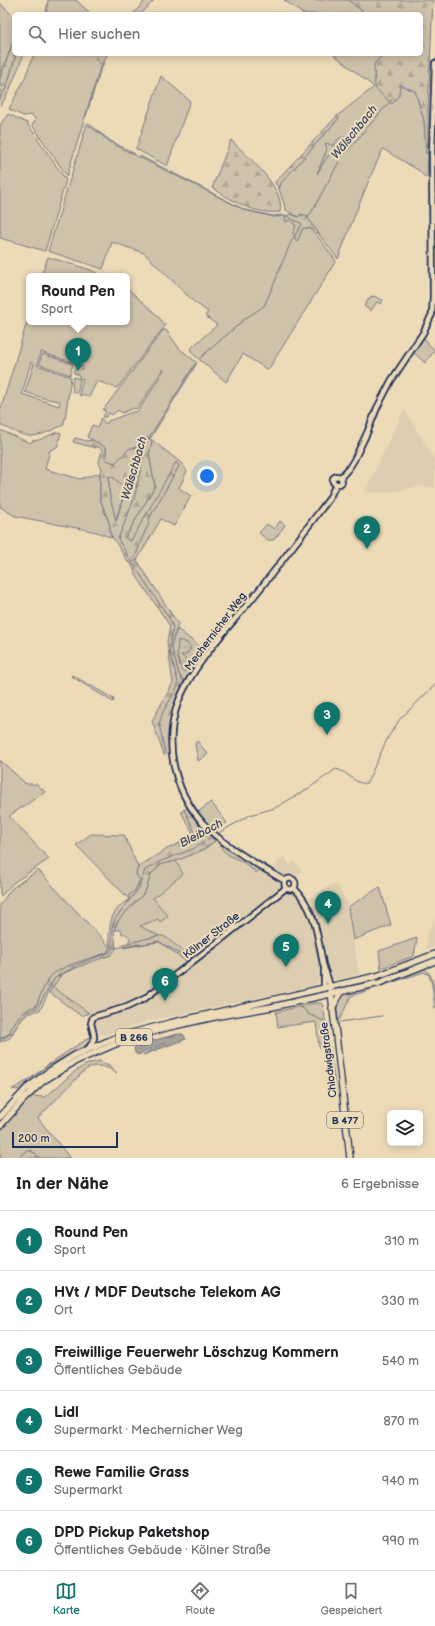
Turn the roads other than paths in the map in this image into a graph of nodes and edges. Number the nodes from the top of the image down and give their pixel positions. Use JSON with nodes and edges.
{"nodes":[{"id":1,"x":435,"y":63,"type":"edge"},
{"id":2,"x":286,"y":881,"type":"junction"},
{"id":3,"x":286,"y":888,"type":"junction"},
{"id":4,"x":294,"y":888,"type":"junction"},
{"id":5,"x":435,"y":954,"type":"edge"},
{"id":6,"x":435,"y":961,"type":"edge"},
{"id":7,"x":327,"y":988,"type":"junction"},
{"id":8,"x":341,"y":993,"type":"junction"},
{"id":9,"x":328,"y":995,"type":"junction"},
{"id":10,"x":332,"y":1008,"type":"junction"},
{"id":11,"x":87,"y":1050,"type":"junction"},
{"id":12,"x":0,"y":1117,"type":"edge"},
{"id":13,"x":0,"y":1126,"type":"edge"},
{"id":14,"x":350,"y":1158,"type":"edge"}],
"edges":[{"from":1,"to":2,"type":"street","name":"Mechernicher Weg"},
{"from":2,"to":3,"type":"street"},
{"from":2,"to":4,"type":"street"},
{"from":3,"to":4,"type":"street"},
{"from":3,"to":11,"type":"street","name":"Kölner Straße"},
{"from":4,"to":7,"type":"street","number":"B 477"},
{"from":5,"to":7,"type":"main road","number":"B 266"},
{"from":6,"to":8,"type":"main road","number":"B 266"},
{"from":7,"to":9,"type":"main road","number":"B 477"},
{"from":7,"to":11,"type":"main road","number":"B 266"},
{"from":8,"to":9,"type":"main road","number":"B 266"},
{"from":8,"to":10,"type":"main road"},
{"from":9,"to":10,"type":"main road","number":"B 477"},
{"from":9,"to":13,"type":"main road","number":"B 266"},
{"from":10,"to":14,"type":"main road","name":"Chlodwigstraße","number":"B 477"},
{"from":11,"to":12,"type":"main road","number":"B 266"}]}
